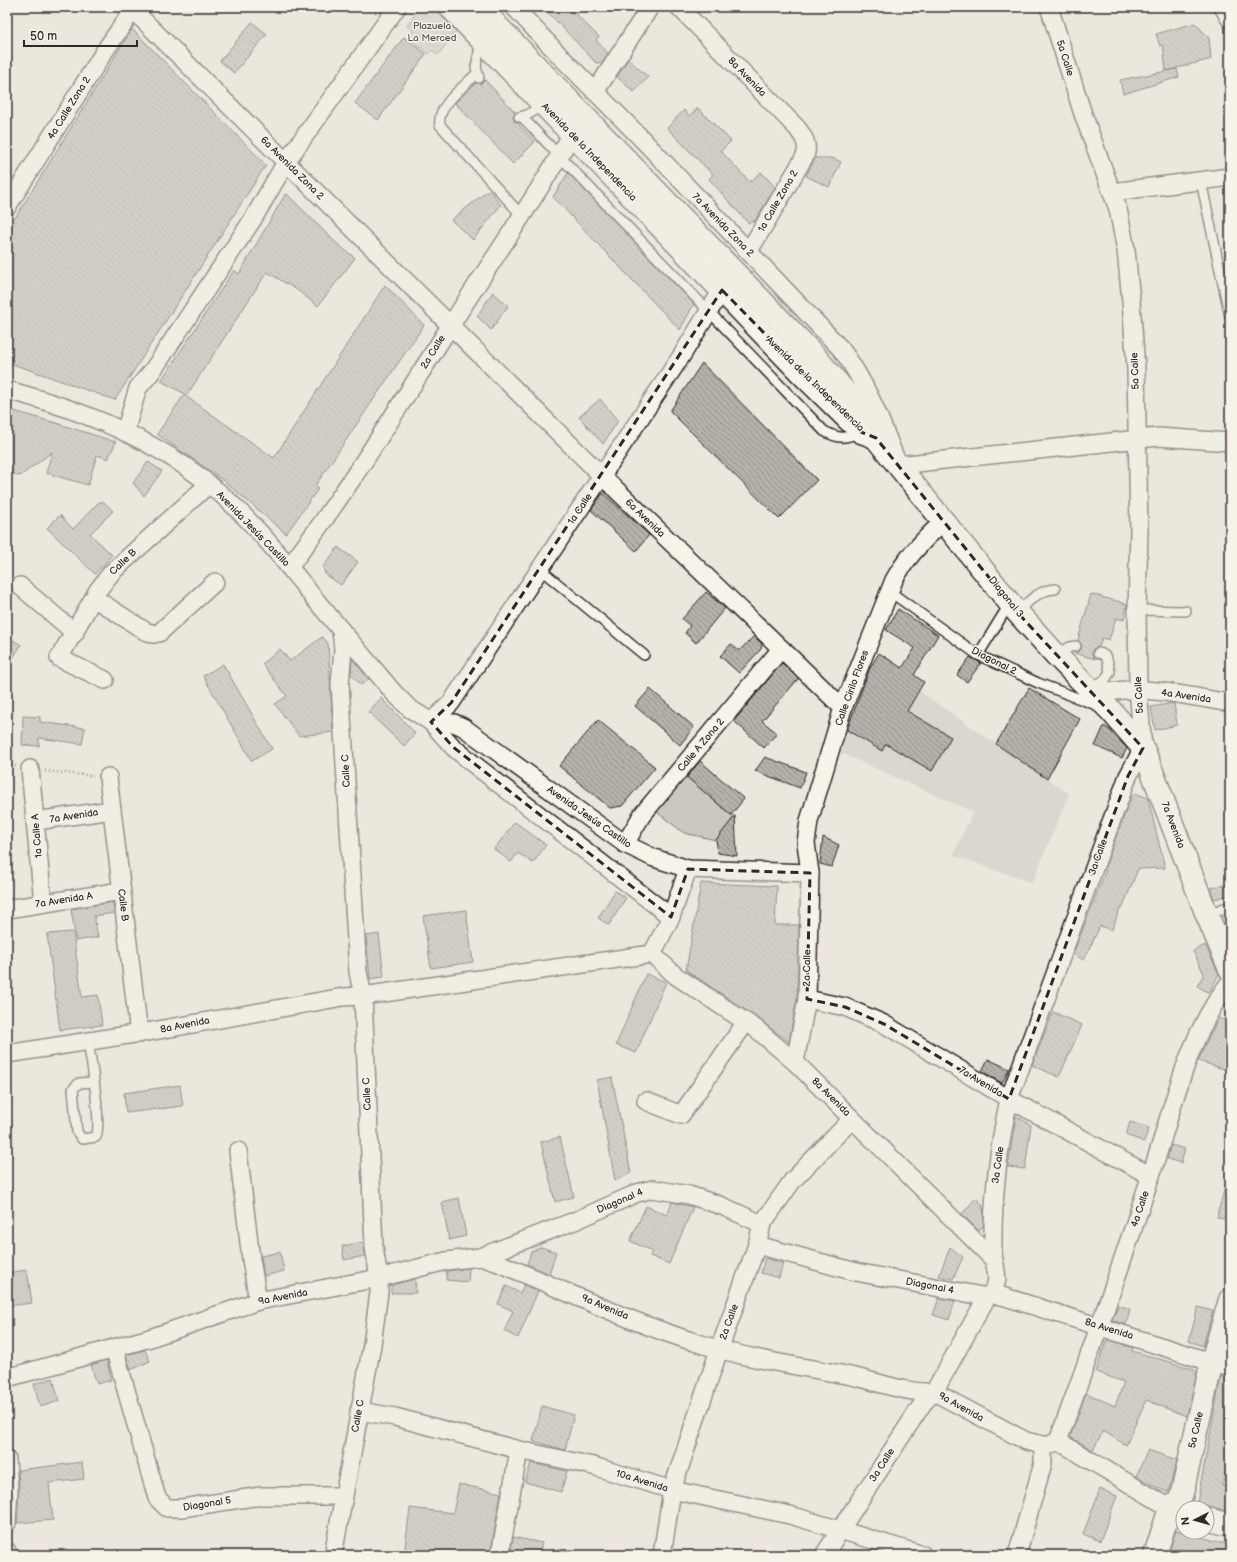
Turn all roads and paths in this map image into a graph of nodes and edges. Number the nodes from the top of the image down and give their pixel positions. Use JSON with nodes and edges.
{"nodes":[{"id":1,"x":397,"y":7,"type":"edge"},
{"id":2,"x":450,"y":7,"type":"edge"},
{"id":3,"x":479,"y":7,"type":"edge"},
{"id":4,"x":514,"y":7,"type":"edge"},
{"id":5,"x":650,"y":7,"type":"edge"},
{"id":6,"x":679,"y":7,"type":"edge"},
{"id":7,"x":1049,"y":7,"type":"edge"},
{"id":8,"x":1223,"y":7,"type":"edge"},
{"id":9,"x":130,"y":8,"type":"edge"},
{"id":10,"x":1230,"y":19,"type":"edge"},
{"id":11,"x":482,"y":41,"type":"junction"},
{"id":12,"x":595,"y":92,"type":"junction"},
{"id":13,"x":544,"y":105,"type":"junction"},
{"id":14,"x":572,"y":134,"type":"junction"},
{"id":15,"x":807,"y":151,"type":"joint"},
{"id":16,"x":560,"y":155,"type":"junction"},
{"id":17,"x":286,"y":162,"type":"junction"},
{"id":18,"x":1230,"y":177,"type":"edge"},
{"id":19,"x":1201,"y":181,"type":"junction"},
{"id":20,"x":1112,"y":192,"type":"junction"},
{"id":21,"x":7,"y":207,"type":"edge"},
{"id":22,"x":523,"y":217,"type":"junction"},
{"id":23,"x":749,"y":251,"type":"junction"},
{"id":24,"x":722,"y":290,"type":"junction"},
{"id":25,"x":709,"y":312,"type":"junction"},
{"id":26,"x":1230,"y":317,"type":"edge"},
{"id":27,"x":450,"y":326,"type":"junction"},
{"id":28,"x":7,"y":390,"type":"edge"},
{"id":29,"x":125,"y":432,"type":"junction"},
{"id":30,"x":869,"y":435,"type":"junction"},
{"id":31,"x":1137,"y":440,"type":"junction"},
{"id":32,"x":1230,"y":442,"type":"edge"},
{"id":33,"x":898,"y":465,"type":"junction"},
{"id":34,"x":602,"y":476,"type":"junction"},
{"id":35,"x":209,"y":484,"type":"junction"},
{"id":36,"x":944,"y":522,"type":"junction"},
{"id":37,"x":289,"y":567,"type":"junction"},
{"id":38,"x":540,"y":569,"type":"junction"},
{"id":39,"x":215,"y":582,"type":"dead end"},
{"id":40,"x":20,"y":586,"type":"dead end"},
{"id":41,"x":1055,"y":589,"type":"dead end"},
{"id":42,"x":889,"y":591,"type":"junction"},
{"id":43,"x":94,"y":598,"type":"junction"},
{"id":44,"x":1014,"y":607,"type":"junction"},
{"id":45,"x":1137,"y":610,"type":"junction"},
{"id":46,"x":1186,"y":611,"type":"dead end"},
{"id":47,"x":341,"y":630,"type":"junction"},
{"id":48,"x":75,"y":633,"type":"junction"},
{"id":49,"x":1076,"y":646,"type":"dead end"},
{"id":50,"x":781,"y":649,"type":"junction"},
{"id":51,"x":1098,"y":653,"type":"dead end"},
{"id":52,"x":644,"y":655,"type":"dead end"},
{"id":53,"x":978,"y":655,"type":"junction"},
{"id":54,"x":1056,"y":655,"type":"junction"},
{"id":55,"x":105,"y":680,"type":"dead end"},
{"id":56,"x":1138,"y":689,"type":"junction"},
{"id":57,"x":1092,"y":692,"type":"junction"},
{"id":58,"x":1230,"y":702,"type":"edge"},
{"id":59,"x":843,"y":708,"type":"junction"},
{"id":60,"x":1111,"y":711,"type":"junction"},
{"id":61,"x":431,"y":722,"type":"junction"},
{"id":62,"x":1143,"y":748,"type":"junction"},
{"id":63,"x":7,"y":764,"type":"edge"},
{"id":64,"x":30,"y":769,"type":"junction"},
{"id":65,"x":108,"y":777,"type":"joint"},
{"id":66,"x":112,"y":810,"type":"junction"},
{"id":67,"x":36,"y":821,"type":"junction"},
{"id":68,"x":625,"y":844,"type":"junction"},
{"id":69,"x":688,"y":869,"type":"junction"},
{"id":70,"x":810,"y":873,"type":"junction"},
{"id":71,"x":121,"y":891,"type":"junction"},
{"id":72,"x":43,"y":904,"type":"junction"},
{"id":73,"x":7,"y":909,"type":"edge"},
{"id":74,"x":1220,"y":910,"type":"edge"},
{"id":75,"x":671,"y":917,"type":"junction"},
{"id":76,"x":1230,"y":918,"type":"edge"},
{"id":77,"x":652,"y":954,"type":"junction"},
{"id":78,"x":1230,"y":969,"type":"edge"},
{"id":79,"x":1230,"y":982,"type":"edge"},
{"id":80,"x":362,"y":996,"type":"junction"},
{"id":81,"x":807,"y":998,"type":"junction"},
{"id":82,"x":746,"y":1022,"type":"junction"},
{"id":83,"x":139,"y":1034,"type":"junction"},
{"id":84,"x":88,"y":1042,"type":"junction"},
{"id":85,"x":7,"y":1054,"type":"edge"},
{"id":86,"x":795,"y":1062,"type":"junction"},
{"id":87,"x":94,"y":1082,"type":"junction"},
{"id":88,"x":1009,"y":1099,"type":"junction"},
{"id":89,"x":646,"y":1101,"type":"dead end"},
{"id":90,"x":852,"y":1119,"type":"junction"},
{"id":91,"x":238,"y":1151,"type":"dead end"},
{"id":92,"x":1151,"y":1176,"type":"junction"},
{"id":93,"x":762,"y":1224,"type":"junction"},
{"id":94,"x":757,"y":1245,"type":"junction"},
{"id":95,"x":480,"y":1257,"type":"junction"},
{"id":96,"x":993,"y":1259,"type":"junction"},
{"id":97,"x":379,"y":1278,"type":"junction"},
{"id":98,"x":987,"y":1297,"type":"junction"},
{"id":99,"x":1230,"y":1300,"type":"edge"},
{"id":100,"x":258,"y":1301,"type":"junction"},
{"id":101,"x":1100,"y":1326,"type":"junction"},
{"id":102,"x":114,"y":1348,"type":"junction"},
{"id":103,"x":719,"y":1350,"type":"junction"},
{"id":104,"x":1221,"y":1365,"type":"edge"},
{"id":105,"x":7,"y":1378,"type":"edge"},
{"id":106,"x":934,"y":1392,"type":"junction"},
{"id":107,"x":359,"y":1411,"type":"junction"},
{"id":108,"x":1058,"y":1441,"type":"junction"},
{"id":109,"x":1040,"y":1445,"type":"junction"},
{"id":110,"x":519,"y":1450,"type":"junction"},
{"id":111,"x":7,"y":1460,"type":"edge"},
{"id":112,"x":672,"y":1490,"type":"junction"},
{"id":113,"x":344,"y":1496,"type":"junction"},
{"id":114,"x":1180,"y":1500,"type":"edge"},
{"id":115,"x":1175,"y":1509,"type":"edge"},
{"id":116,"x":1175,"y":1512,"type":"edge"},
{"id":117,"x":1215,"y":1521,"type":"edge"},
{"id":118,"x":7,"y":1523,"type":"edge"},
{"id":119,"x":1230,"y":1525,"type":"edge"},
{"id":120,"x":840,"y":1531,"type":"junction"},
{"id":121,"x":7,"y":1550,"type":"edge"},
{"id":122,"x":7,"y":1555,"type":"edge"},
{"id":123,"x":332,"y":1555,"type":"edge"},
{"id":124,"x":500,"y":1555,"type":"edge"},
{"id":125,"x":662,"y":1555,"type":"edge"},
{"id":126,"x":824,"y":1555,"type":"edge"},
{"id":127,"x":923,"y":1555,"type":"edge"},
{"id":128,"x":1017,"y":1555,"type":"edge"},
{"id":129,"x":1155,"y":1555,"type":"edge"}],
"edges":[{"from":1,"to":17,"type":"street"},
{"from":2,"to":11,"type":"main road","name":"Avenida de la Independencia"},
{"from":3,"to":30,"type":"main road","name":"Avenida de la Independencia"},
{"from":4,"to":12,"type":"street","name":"7a Avenida Zona 2"},
{"from":5,"to":12,"type":"street"},
{"from":6,"to":15,"type":"street","name":"8a Avenida"},
{"from":7,"to":20,"type":"street","name":"5a Calle"},
{"from":8,"to":10,"type":"street"},
{"from":9,"to":17,"type":"street","name":"6a Avenida Zona 2"},
{"from":9,"to":21,"type":"street","name":"4a Calle Zona 2"},
{"from":11,"to":13,"type":"main road","name":"Avenida de la Independencia"},
{"from":11,"to":22,"type":"lane"},
{"from":12,"to":23,"type":"street","name":"7a Avenida Zona 2"},
{"from":13,"to":14,"type":"main road","name":"Avenida de la Independencia"},
{"from":13,"to":16,"type":"lane"},
{"from":14,"to":16,"type":"street","name":"2a Calle"},
{"from":14,"to":24,"type":"main road","name":"Avenida de la Independencia"},
{"from":15,"to":23,"type":"street","name":"1a Calle Zona 2"},
{"from":16,"to":22,"type":"street","name":"2a Calle"},
{"from":16,"to":25,"type":"lane"},
{"from":17,"to":27,"type":"street","name":"6a Avenida Zona 2"},
{"from":17,"to":29,"type":"street"},
{"from":18,"to":19,"type":"street"},
{"from":19,"to":20,"type":"street"},
{"from":19,"to":26,"type":"lane"},
{"from":20,"to":31,"type":"street","name":"5a Calle"},
{"from":22,"to":27,"type":"street","name":"2a Calle"},
{"from":23,"to":33,"type":"street","name":"7a Avenida Zona 2"},
{"from":24,"to":25,"type":"street","name":"1a Calle"},
{"from":24,"to":30,"type":"main road","name":"Avenida de la Independencia"},
{"from":25,"to":30,"type":"lane"},
{"from":25,"to":34,"type":"street","name":"1a Calle"},
{"from":27,"to":34,"type":"street","name":"6a Avenida"},
{"from":27,"to":37,"type":"street","name":"2a Calle"},
{"from":28,"to":29,"type":"street","name":"Avenida Jesús Castillo"},
{"from":29,"to":35,"type":"street","name":"Avenida Jesús Castillo"},
{"from":30,"to":33,"type":"main road","name":"Diagonal 3"},
{"from":31,"to":32,"type":"street"},
{"from":31,"to":33,"type":"street"},
{"from":31,"to":45,"type":"street","name":"5a Calle"},
{"from":33,"to":36,"type":"main road","name":"Diagonal 3"},
{"from":34,"to":38,"type":"street","name":"1a Calle"},
{"from":34,"to":50,"type":"street","name":"6a Avenida"},
{"from":35,"to":37,"type":"street","name":"Avenida Jesús Castillo"},
{"from":35,"to":43,"type":"street","name":"Calle B"},
{"from":36,"to":42,"type":"street","name":"Calle Cirilo Flores"},
{"from":36,"to":44,"type":"main road","name":"Diagonal 3"},
{"from":37,"to":47,"type":"street","name":"Avenida Jesús Castillo"},
{"from":38,"to":52,"type":"lane"},
{"from":38,"to":61,"type":"street","name":"1a Calle"},
{"from":39,"to":43,"type":"street"},
{"from":40,"to":48,"type":"street"},
{"from":41,"to":44,"type":"lane"},
{"from":42,"to":53,"type":"lane","name":"Diagonal 2"},
{"from":42,"to":59,"type":"street","name":"Calle Cirilo Flores"},
{"from":43,"to":48,"type":"street","name":"Calle B"},
{"from":44,"to":53,"type":"lane"},
{"from":44,"to":54,"type":"main road","name":"Diagonal 3"},
{"from":45,"to":46,"type":"lane"},
{"from":45,"to":56,"type":"street","name":"5a Calle"},
{"from":47,"to":61,"type":"street","name":"Avenida Jesús Castillo"},
{"from":47,"to":80,"type":"street","name":"Calle C"},
{"from":48,"to":55,"type":"street","name":"Calle B"},
{"from":49,"to":54,"type":"lane"},
{"from":50,"to":59,"type":"street","name":"6a Avenida"},
{"from":50,"to":68,"type":"street","name":"Calle A Zona 2"},
{"from":51,"to":57,"type":"lane"},
{"from":53,"to":60,"type":"lane","name":"Diagonal 2"},
{"from":54,"to":57,"type":"main road","name":"Diagonal 3"},
{"from":56,"to":57,"type":"street","name":"4a Avenida"},
{"from":56,"to":58,"type":"street","name":"4a Avenida"},
{"from":56,"to":62,"type":"street","name":"5a Calle"},
{"from":57,"to":60,"type":"main road","name":"Diagonal 3"},
{"from":59,"to":70,"type":"street","name":"Calle Cirilo Flores"},
{"from":60,"to":62,"type":"main road","name":"Diagonal 3"},
{"from":61,"to":68,"type":"street","name":"Avenida Jesús Castillo"},
{"from":61,"to":75,"type":"street","name":"Avenida Jesús Castillo"},
{"from":62,"to":74,"type":"main road","name":"7a Avenida"},
{"from":62,"to":88,"type":"street","name":"3a Calle"},
{"from":63,"to":64,"type":"path"},
{"from":64,"to":65,"type":"path"},
{"from":64,"to":67,"type":"street","name":"1a Calle A"},
{"from":65,"to":66,"type":"street","name":"Calle B"},
{"from":66,"to":67,"type":"street","name":"7a Avenida"},
{"from":66,"to":71,"type":"street","name":"Calle B"},
{"from":67,"to":72,"type":"street","name":"1a Calle A"},
{"from":68,"to":69,"type":"street","name":"Avenida Jesús Castillo"},
{"from":69,"to":70,"type":"street","name":"Avenida Jesús Castillo"},
{"from":69,"to":75,"type":"street"},
{"from":70,"to":81,"type":"street","name":"2a Calle"},
{"from":71,"to":72,"type":"street","name":"7a Avenida A"},
{"from":71,"to":83,"type":"street","name":"Calle B"},
{"from":72,"to":73,"type":"street","name":"7a Avenida A"},
{"from":74,"to":76,"type":"lane"},
{"from":74,"to":78,"type":"main road","name":"7a Avenida"},
{"from":75,"to":77,"type":"street"},
{"from":77,"to":80,"type":"street","name":"8a Avenida"},
{"from":77,"to":82,"type":"street","name":"8a Avenida"},
{"from":79,"to":92,"type":"street","name":"4a Calle"},
{"from":80,"to":83,"type":"street","name":"8a Avenida"},
{"from":80,"to":97,"type":"street","name":"Calle C"},
{"from":81,"to":86,"type":"street","name":"2a Calle"},
{"from":81,"to":88,"type":"street","name":"7a Avenida"},
{"from":82,"to":86,"type":"street","name":"8a Avenida"},
{"from":82,"to":89,"type":"street"},
{"from":83,"to":84,"type":"street","name":"8a Avenida"},
{"from":84,"to":85,"type":"street","name":"8a Avenida"},
{"from":84,"to":87,"type":"lane"},
{"from":86,"to":90,"type":"street","name":"8a Avenida"},
{"from":87,"to":87,"type":"lane"},
{"from":88,"to":92,"type":"street","name":"7a Avenida"},
{"from":88,"to":96,"type":"street","name":"3a Calle"},
{"from":90,"to":93,"type":"street","name":"2a Calle"},
{"from":90,"to":96,"type":"street","name":"8a Avenida"},
{"from":91,"to":100,"type":"street"},
{"from":92,"to":101,"type":"street","name":"4a Calle"},
{"from":93,"to":94,"type":"street","name":"2a Calle"},
{"from":93,"to":95,"type":"street","name":"Diagonal 4"},
{"from":94,"to":98,"type":"street","name":"Diagonal 4"},
{"from":94,"to":103,"type":"street","name":"2a Calle"},
{"from":95,"to":97,"type":"street","name":"9a Avenida"},
{"from":95,"to":103,"type":"street","name":"9a Avenida"},
{"from":96,"to":98,"type":"street","name":"3a Calle"},
{"from":97,"to":100,"type":"street","name":"9a Avenida"},
{"from":97,"to":107,"type":"street","name":"Calle C"},
{"from":98,"to":101,"type":"street","name":"8a Avenida"},
{"from":98,"to":106,"type":"street","name":"3a Calle"},
{"from":99,"to":104,"type":"main road","name":"5a Calle"},
{"from":100,"to":102,"type":"street","name":"9a Avenida"},
{"from":101,"to":104,"type":"street","name":"8a Avenida"},
{"from":101,"to":108,"type":"street","name":"4a Calle"},
{"from":102,"to":105,"type":"street","name":"9a Avenida"},
{"from":102,"to":113,"type":"street","name":"Diagonal 5"},
{"from":103,"to":106,"type":"street","name":"9a Avenida"},
{"from":103,"to":112,"type":"street","name":"2a Calle"},
{"from":104,"to":114,"type":"main road","name":"5a Calle"},
{"from":106,"to":109,"type":"street","name":"9a Avenida"},
{"from":106,"to":120,"type":"street","name":"3a Calle"},
{"from":107,"to":110,"type":"street","name":"10a Avenida"},
{"from":107,"to":113,"type":"street","name":"Calle C"},
{"from":108,"to":109,"type":"street"},
{"from":108,"to":115,"type":"street"},
{"from":109,"to":128,"type":"street"},
{"from":110,"to":112,"type":"street","name":"10a Avenida"},
{"from":110,"to":124,"type":"street"},
{"from":111,"to":118,"type":"street"},
{"from":112,"to":120,"type":"street","name":"10a Avenida"},
{"from":112,"to":125,"type":"street","name":"2a Calle"},
{"from":113,"to":123,"type":"street","name":"Calle C"},
{"from":116,"to":129,"type":"main road","name":"5a Calle"},
{"from":117,"to":119,"type":"main road"},
{"from":120,"to":126,"type":"street","name":"3a Calle"},
{"from":120,"to":127,"type":"street","name":"10a Avenida"},
{"from":121,"to":122,"type":"street"}]}
